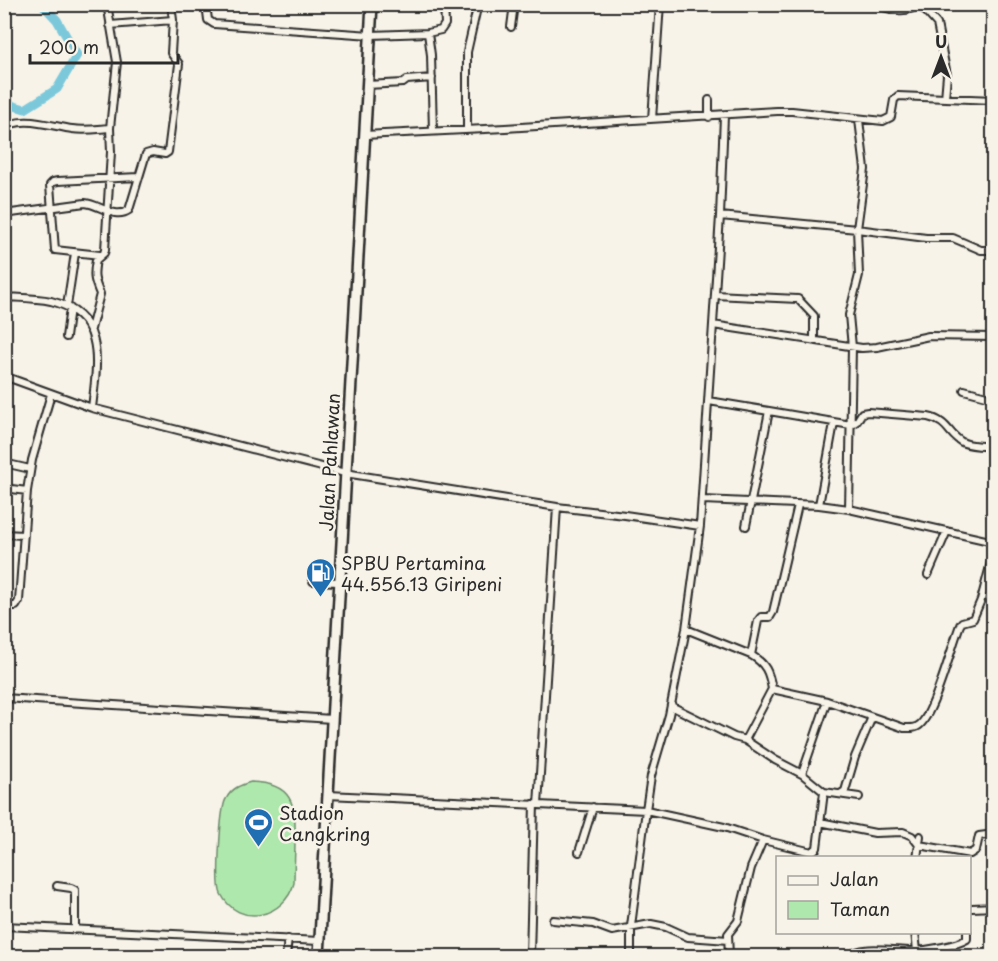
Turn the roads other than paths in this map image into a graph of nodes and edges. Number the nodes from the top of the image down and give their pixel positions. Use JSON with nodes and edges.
{"nodes":[{"id":1,"x":107,"y":4,"type":"edge"},
{"id":2,"x":171,"y":4,"type":"edge"},
{"id":3,"x":206,"y":4,"type":"edge"},
{"id":4,"x":372,"y":4,"type":"edge"},
{"id":5,"x":444,"y":4,"type":"edge"},
{"id":6,"x":660,"y":4,"type":"edge"},
{"id":7,"x":874,"y":4,"type":"edge"},
{"id":8,"x":514,"y":5,"type":"edge"},
{"id":9,"x":920,"y":5,"type":"edge"},
{"id":10,"x":173,"y":20,"type":"junction"},
{"id":11,"x":110,"y":25,"type":"junction"},
{"id":12,"x":511,"y":27,"type":"dead end"},
{"id":13,"x":428,"y":33,"type":"junction"},
{"id":14,"x":371,"y":35,"type":"junction"},
{"id":15,"x":432,"y":78,"type":"junction"},
{"id":16,"x":367,"y":85,"type":"junction"},
{"id":17,"x":945,"y":98,"type":"junction"},
{"id":18,"x":709,"y":100,"type":"dead end"},
{"id":19,"x":993,"y":100,"type":"edge"},
{"id":20,"x":724,"y":116,"type":"junction"},
{"id":21,"x":708,"y":117,"type":"junction"},
{"id":22,"x":652,"y":119,"type":"junction"},
{"id":23,"x":860,"y":120,"type":"junction"},
{"id":24,"x":6,"y":126,"type":"edge"},
{"id":25,"x":110,"y":128,"type":"junction"},
{"id":26,"x":467,"y":130,"type":"junction"},
{"id":27,"x":433,"y":131,"type":"junction"},
{"id":28,"x":364,"y":135,"type":"junction"},
{"id":29,"x":138,"y":177,"type":"junction"},
{"id":30,"x":109,"y":178,"type":"junction"},
{"id":31,"x":52,"y":208,"type":"junction"},
{"id":32,"x":107,"y":211,"type":"junction"},
{"id":33,"x":4,"y":213,"type":"edge"},
{"id":34,"x":720,"y":216,"type":"junction"},
{"id":35,"x":857,"y":229,"type":"junction"},
{"id":36,"x":993,"y":250,"type":"edge"},
{"id":37,"x":75,"y":253,"type":"junction"},
{"id":38,"x":100,"y":255,"type":"junction"},
{"id":39,"x":715,"y":295,"type":"junction"},
{"id":40,"x":4,"y":297,"type":"edge"},
{"id":41,"x":69,"y":307,"type":"junction"},
{"id":42,"x":713,"y":325,"type":"junction"},
{"id":43,"x":91,"y":329,"type":"junction"},
{"id":44,"x":66,"y":337,"type":"dead end"},
{"id":45,"x":993,"y":337,"type":"edge"},
{"id":46,"x":814,"y":339,"type":"junction"},
{"id":47,"x":852,"y":347,"type":"junction"},
{"id":48,"x":4,"y":376,"type":"edge"},
{"id":49,"x":964,"y":390,"type":"dead end"},
{"id":50,"x":51,"y":394,"type":"junction"},
{"id":51,"x":993,"y":398,"type":"edge"},
{"id":52,"x":709,"y":401,"type":"junction"},
{"id":53,"x":92,"y":408,"type":"junction"},
{"id":54,"x":769,"y":411,"type":"junction"},
{"id":55,"x":834,"y":423,"type":"junction"},
{"id":56,"x":851,"y":425,"type":"junction"},
{"id":57,"x":993,"y":447,"type":"edge"},
{"id":58,"x":4,"y":463,"type":"edge"},
{"id":59,"x":30,"y":469,"type":"junction"},
{"id":60,"x":345,"y":473,"type":"junction"},
{"id":61,"x":4,"y":488,"type":"edge"},
{"id":62,"x":27,"y":491,"type":"junction"},
{"id":63,"x":703,"y":500,"type":"junction"},
{"id":64,"x":750,"y":503,"type":"junction"},
{"id":65,"x":798,"y":505,"type":"junction"},
{"id":66,"x":819,"y":505,"type":"junction"},
{"id":67,"x":557,"y":507,"type":"junction"},
{"id":68,"x":849,"y":509,"type":"junction"},
{"id":69,"x":700,"y":526,"type":"junction"},
{"id":70,"x":746,"y":526,"type":"dead end"},
{"id":71,"x":947,"y":531,"type":"junction"},
{"id":72,"x":4,"y":534,"type":"edge"},
{"id":73,"x":24,"y":535,"type":"junction"},
{"id":74,"x":993,"y":542,"type":"edge"},
{"id":75,"x":993,"y":550,"type":"edge"},
{"id":76,"x":928,"y":575,"type":"dead end"},
{"id":77,"x":313,"y":581,"type":"dead end"},
{"id":78,"x":339,"y":582,"type":"junction"},
{"id":79,"x":4,"y":606,"type":"edge"},
{"id":80,"x":686,"y":629,"type":"junction"},
{"id":81,"x":751,"y":656,"type":"junction"},
{"id":82,"x":772,"y":689,"type":"junction"},
{"id":83,"x":4,"y":698,"type":"edge"},
{"id":84,"x":827,"y":701,"type":"junction"},
{"id":85,"x":671,"y":706,"type":"junction"},
{"id":86,"x":872,"y":717,"type":"junction"},
{"id":87,"x":332,"y":720,"type":"junction"},
{"id":88,"x":745,"y":740,"type":"junction"},
{"id":89,"x":802,"y":774,"type":"junction"},
{"id":90,"x":824,"y":792,"type":"junction"},
{"id":91,"x":840,"y":794,"type":"junction"},
{"id":92,"x":327,"y":795,"type":"junction"},
{"id":93,"x":859,"y":797,"type":"dead end"},
{"id":94,"x":536,"y":805,"type":"junction"},
{"id":95,"x":593,"y":807,"type":"junction"},
{"id":96,"x":645,"y":810,"type":"junction"},
{"id":97,"x":820,"y":822,"type":"junction"},
{"id":98,"x":993,"y":834,"type":"edge"},
{"id":99,"x":920,"y":836,"type":"dead end"},
{"id":100,"x":763,"y":840,"type":"junction"},
{"id":101,"x":993,"y":841,"type":"edge"},
{"id":102,"x":919,"y":845,"type":"junction"},
{"id":103,"x":579,"y":852,"type":"dead end"},
{"id":104,"x":917,"y":856,"type":"edge"},
{"id":105,"x":57,"y":886,"type":"dead end"},
{"id":106,"x":993,"y":907,"type":"edge"},
{"id":107,"x":972,"y":908,"type":"dead end"},
{"id":108,"x":553,"y":920,"type":"dead end"},
{"id":109,"x":4,"y":926,"type":"edge"},
{"id":110,"x":632,"y":926,"type":"junction"},
{"id":111,"x":75,"y":930,"type":"junction"},
{"id":112,"x":915,"y":934,"type":"edge"},
{"id":113,"x":967,"y":934,"type":"edge"},
{"id":114,"x":288,"y":939,"type":"junction"},
{"id":115,"x":728,"y":940,"type":"junction"},
{"id":116,"x":320,"y":941,"type":"junction"},
{"id":117,"x":917,"y":951,"type":"junction"},
{"id":118,"x":286,"y":957,"type":"edge"},
{"id":119,"x":319,"y":957,"type":"edge"},
{"id":120,"x":530,"y":957,"type":"edge"},
{"id":121,"x":631,"y":957,"type":"edge"},
{"id":122,"x":729,"y":957,"type":"edge"},
{"id":123,"x":850,"y":957,"type":"edge"}],
"edges":[{"from":1,"to":11,"type":"street"},
{"from":2,"to":10,"type":"street"},
{"from":3,"to":14,"type":"street"},
{"from":4,"to":14,"type":"main road","name":"Jalan Pahlawan"},
{"from":5,"to":13,"type":"street"},
{"from":6,"to":22,"type":"street"},
{"from":7,"to":9,"type":"street"},
{"from":8,"to":12,"type":"street"},
{"from":8,"to":26,"type":"street"},
{"from":9,"to":17,"type":"street"},
{"from":10,"to":11,"type":"street"},
{"from":10,"to":29,"type":"street"},
{"from":11,"to":25,"type":"street"},
{"from":13,"to":14,"type":"street"},
{"from":13,"to":15,"type":"street"},
{"from":14,"to":16,"type":"main road","name":"Jalan Pahlawan"},
{"from":15,"to":16,"type":"street"},
{"from":15,"to":27,"type":"street"},
{"from":16,"to":28,"type":"main road","name":"Jalan Pahlawan"},
{"from":17,"to":19,"type":"street"},
{"from":17,"to":23,"type":"street"},
{"from":18,"to":21,"type":"street"},
{"from":20,"to":21,"type":"street"},
{"from":20,"to":23,"type":"street"},
{"from":20,"to":34,"type":"street"},
{"from":21,"to":22,"type":"street"},
{"from":22,"to":26,"type":"street"},
{"from":23,"to":35,"type":"street"},
{"from":24,"to":25,"type":"street"},
{"from":25,"to":30,"type":"street"},
{"from":26,"to":27,"type":"street"},
{"from":27,"to":28,"type":"street"},
{"from":28,"to":60,"type":"main road","name":"Jalan Pahlawan"},
{"from":29,"to":30,"type":"street"},
{"from":29,"to":32,"type":"street"},
{"from":30,"to":31,"type":"street"},
{"from":30,"to":32,"type":"street"},
{"from":31,"to":32,"type":"street"},
{"from":31,"to":33,"type":"street"},
{"from":31,"to":37,"type":"street"},
{"from":32,"to":38,"type":"street"},
{"from":34,"to":35,"type":"street"},
{"from":34,"to":39,"type":"street"},
{"from":35,"to":36,"type":"street"},
{"from":35,"to":47,"type":"street"},
{"from":37,"to":38,"type":"street"},
{"from":37,"to":41,"type":"street"},
{"from":38,"to":43,"type":"street"},
{"from":39,"to":42,"type":"street"},
{"from":39,"to":46,"type":"street"},
{"from":40,"to":41,"type":"street"},
{"from":41,"to":43,"type":"street"},
{"from":41,"to":44,"type":"street"},
{"from":42,"to":46,"type":"street"},
{"from":42,"to":52,"type":"street"},
{"from":43,"to":53,"type":"street"},
{"from":45,"to":47,"type":"street"},
{"from":46,"to":47,"type":"street"},
{"from":47,"to":56,"type":"street"},
{"from":48,"to":50,"type":"street"},
{"from":49,"to":51,"type":"street"},
{"from":50,"to":53,"type":"street"},
{"from":50,"to":59,"type":"street"},
{"from":52,"to":54,"type":"street"},
{"from":52,"to":63,"type":"street"},
{"from":53,"to":60,"type":"street"},
{"from":54,"to":55,"type":"street"},
{"from":54,"to":64,"type":"street"},
{"from":55,"to":56,"type":"street"},
{"from":55,"to":66,"type":"street"},
{"from":56,"to":57,"type":"street"},
{"from":56,"to":68,"type":"street"},
{"from":58,"to":59,"type":"street"},
{"from":59,"to":62,"type":"street"},
{"from":60,"to":67,"type":"street"},
{"from":60,"to":78,"type":"main road","name":"Jalan Pahlawan"},
{"from":61,"to":62,"type":"street"},
{"from":62,"to":73,"type":"street"},
{"from":63,"to":64,"type":"street"},
{"from":63,"to":69,"type":"street"},
{"from":64,"to":65,"type":"street"},
{"from":64,"to":70,"type":"street"},
{"from":65,"to":66,"type":"street"},
{"from":65,"to":81,"type":"street"},
{"from":66,"to":68,"type":"street"},
{"from":67,"to":69,"type":"street"},
{"from":67,"to":94,"type":"street"},
{"from":68,"to":71,"type":"street"},
{"from":69,"to":80,"type":"street"},
{"from":71,"to":74,"type":"street"},
{"from":71,"to":76,"type":"street"},
{"from":72,"to":73,"type":"street"},
{"from":73,"to":79,"type":"street"},
{"from":75,"to":86,"type":"street"},
{"from":77,"to":78,"type":"street"},
{"from":78,"to":87,"type":"main road","name":"Jalan Pahlawan"},
{"from":80,"to":81,"type":"street"},
{"from":80,"to":85,"type":"street"},
{"from":81,"to":82,"type":"street"},
{"from":82,"to":84,"type":"street"},
{"from":82,"to":88,"type":"street"},
{"from":83,"to":87,"type":"street"},
{"from":84,"to":86,"type":"street"},
{"from":84,"to":89,"type":"street"},
{"from":85,"to":88,"type":"street"},
{"from":85,"to":96,"type":"street"},
{"from":86,"to":91,"type":"street"},
{"from":87,"to":92,"type":"main road","name":"Jalan Pahlawan"},
{"from":88,"to":89,"type":"street"},
{"from":89,"to":90,"type":"street"},
{"from":90,"to":91,"type":"street"},
{"from":90,"to":97,"type":"street"},
{"from":91,"to":93,"type":"street"},
{"from":92,"to":94,"type":"street"},
{"from":92,"to":116,"type":"main road","name":"Jalan Pahlawan"},
{"from":94,"to":95,"type":"street"},
{"from":94,"to":120,"type":"street"},
{"from":95,"to":96,"type":"street"},
{"from":95,"to":103,"type":"street"},
{"from":96,"to":100,"type":"street"},
{"from":96,"to":110,"type":"street"},
{"from":97,"to":100,"type":"street"},
{"from":97,"to":102,"type":"street"},
{"from":98,"to":102,"type":"street"},
{"from":99,"to":102,"type":"street"},
{"from":100,"to":115,"type":"street"},
{"from":101,"to":106,"type":"street"},
{"from":102,"to":104,"type":"street"},
{"from":105,"to":111,"type":"street"},
{"from":106,"to":107,"type":"street"},
{"from":108,"to":110,"type":"street"},
{"from":109,"to":111,"type":"street"},
{"from":110,"to":115,"type":"street"},
{"from":110,"to":121,"type":"street"},
{"from":111,"to":114,"type":"street"},
{"from":112,"to":117,"type":"street"},
{"from":113,"to":117,"type":"street"},
{"from":114,"to":116,"type":"street"},
{"from":114,"to":118,"type":"street"},
{"from":115,"to":122,"type":"street"},
{"from":116,"to":119,"type":"main road","name":"Jalan Pahlawan"},
{"from":117,"to":123,"type":"street"}]}
